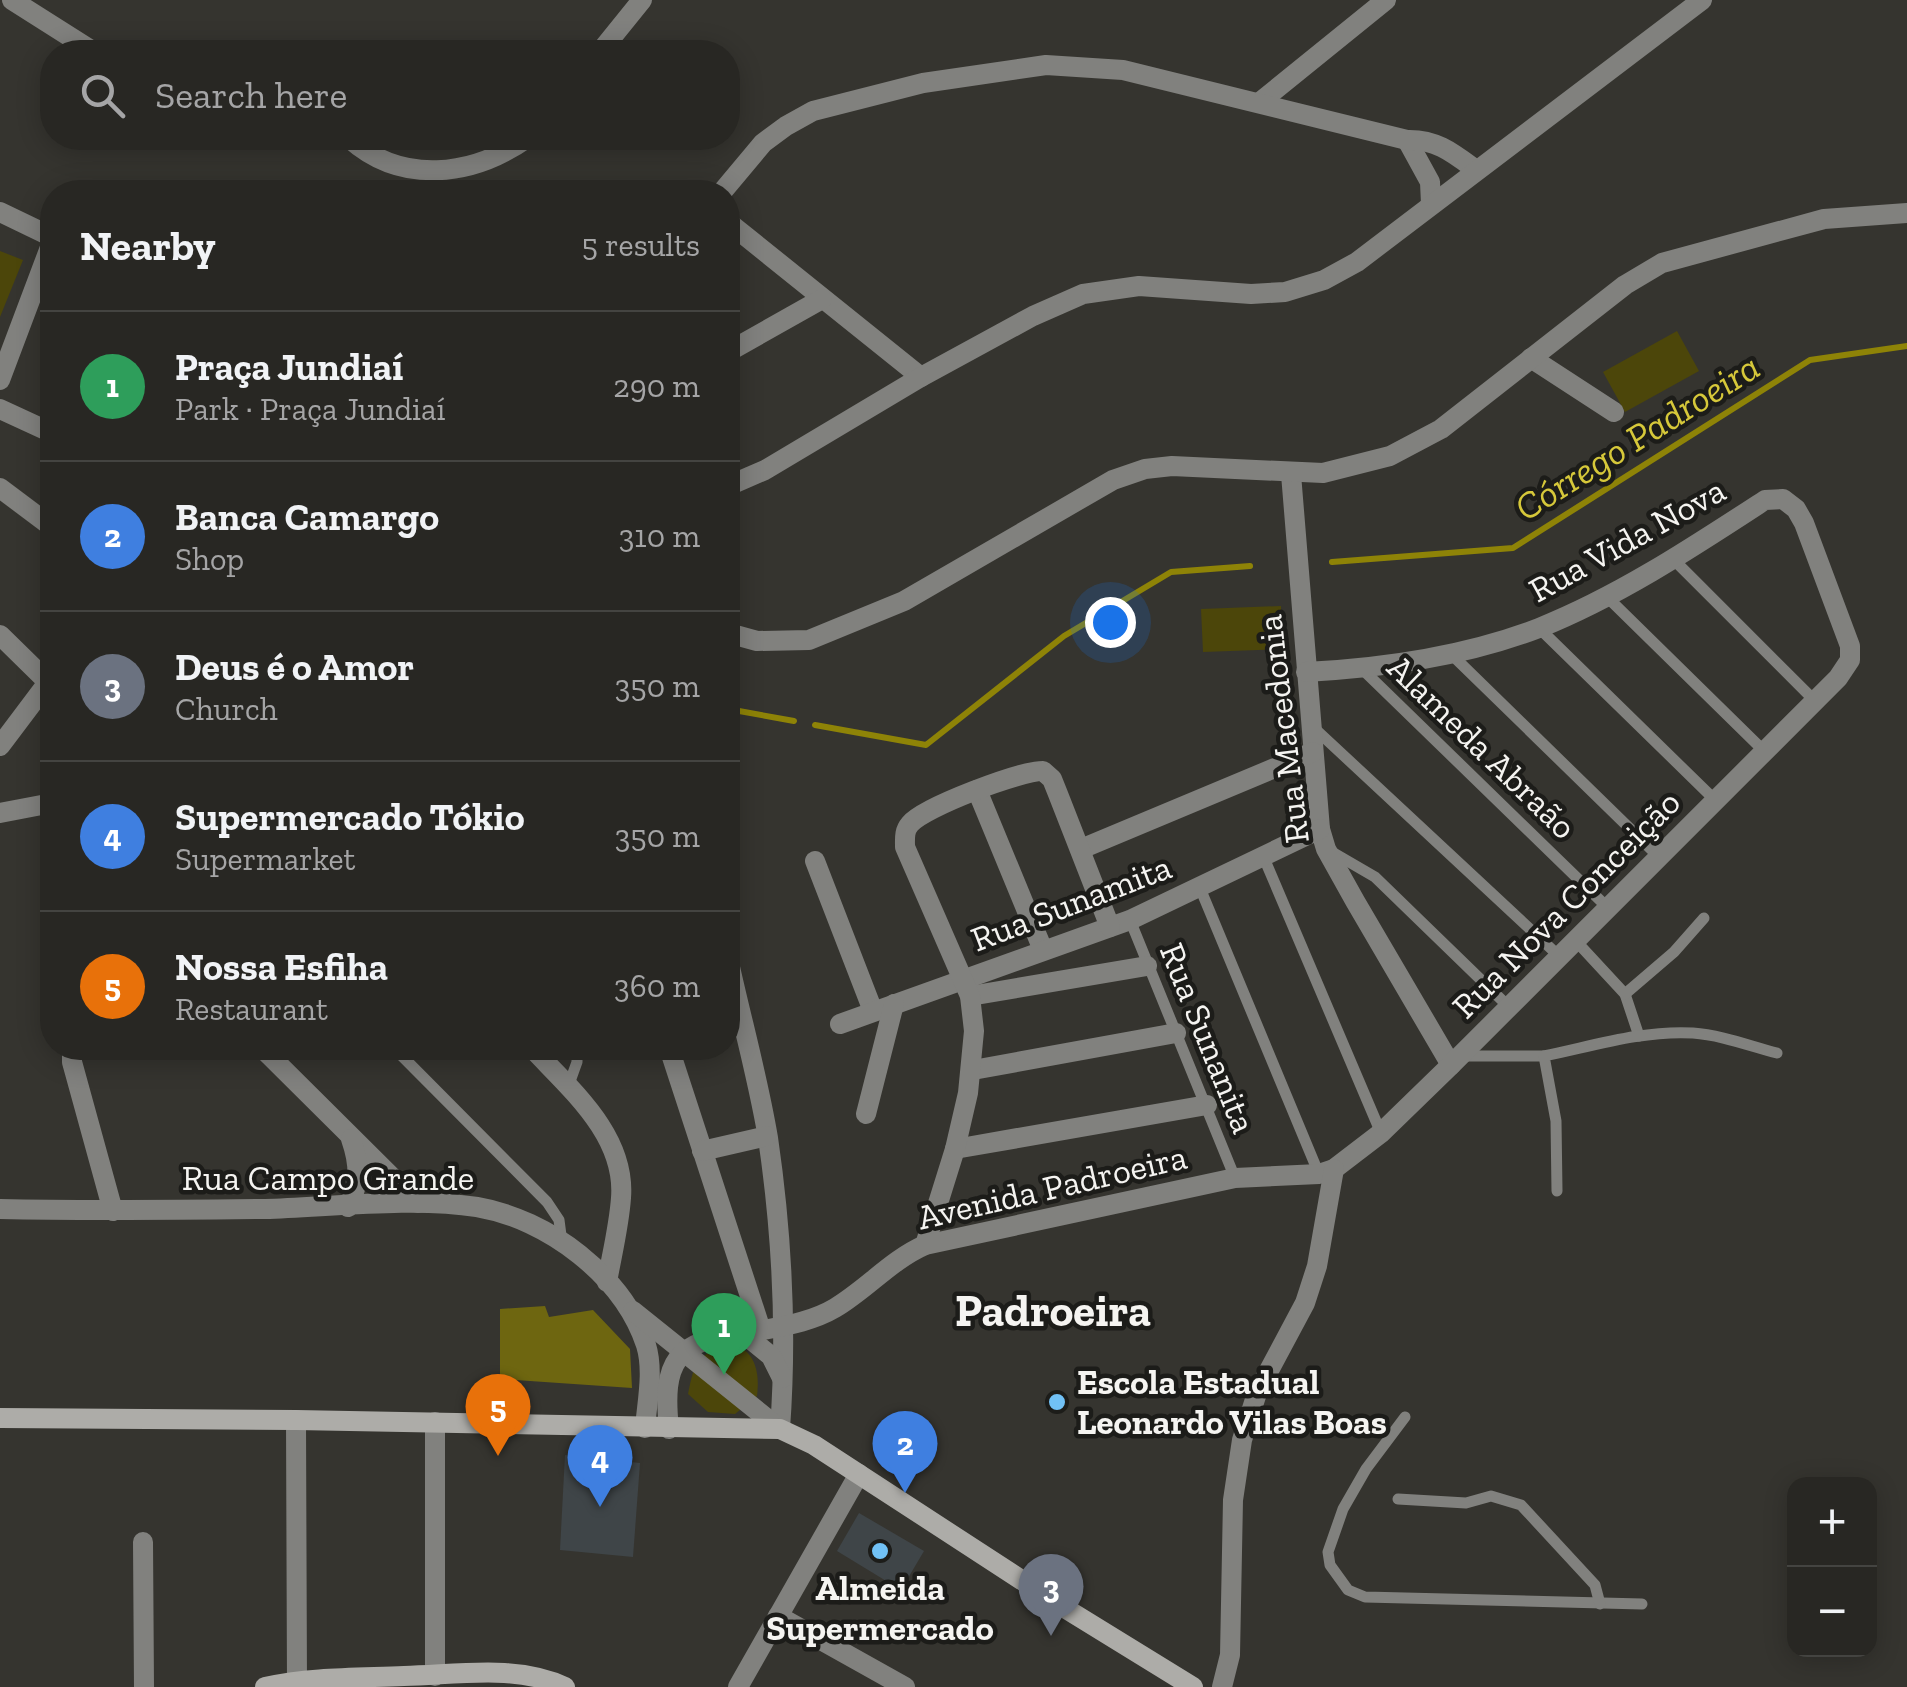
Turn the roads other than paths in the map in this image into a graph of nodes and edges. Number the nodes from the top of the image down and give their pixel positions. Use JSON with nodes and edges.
{"nodes":[{"id":1,"x":12,"y":0,"type":"edge"},
{"id":2,"x":642,"y":0,"type":"edge"},
{"id":3,"x":1386,"y":0,"type":"edge"},
{"id":4,"x":1702,"y":0,"type":"edge"},
{"id":5,"x":75,"y":40,"type":"edge"},
{"id":6,"x":610,"y":40,"type":"edge"},
{"id":7,"x":1260,"y":102,"type":"junction"},
{"id":8,"x":1406,"y":140,"type":"junction"},
{"id":9,"x":363,"y":150,"type":"edge"},
{"id":10,"x":504,"y":150,"type":"edge"},
{"id":11,"x":1476,"y":170,"type":"junction"},
{"id":12,"x":732,"y":180,"type":"edge"},
{"id":13,"x":1431,"y":204,"type":"junction"},
{"id":14,"x":0,"y":212,"type":"edge"},
{"id":15,"x":1907,"y":213,"type":"edge"},
{"id":16,"x":740,"y":232,"type":"edge"},
{"id":17,"x":40,"y":233,"type":"edge"},
{"id":18,"x":40,"y":272,"type":"edge"},
{"id":19,"x":822,"y":299,"type":"junction"},
{"id":20,"x":740,"y":345,"type":"edge"},
{"id":21,"x":1531,"y":358,"type":"junction"},
{"id":22,"x":921,"y":377,"type":"junction"},
{"id":23,"x":0,"y":380,"type":"edge"},
{"id":24,"x":0,"y":409,"type":"edge"},
{"id":25,"x":1614,"y":412,"type":"dead end"},
{"id":26,"x":40,"y":427,"type":"edge"},
{"id":27,"x":1291,"y":474,"type":"junction"},
{"id":28,"x":740,"y":480,"type":"edge"},
{"id":29,"x":0,"y":488,"type":"edge"},
{"id":30,"x":40,"y":517,"type":"edge"},
{"id":31,"x":1674,"y":560,"type":"junction"},
{"id":32,"x":1605,"y":595,"type":"junction"},
{"id":33,"x":1539,"y":628,"type":"junction"},
{"id":34,"x":0,"y":634,"type":"edge"},
{"id":35,"x":740,"y":636,"type":"edge"},
{"id":36,"x":1451,"y":654,"type":"junction"},
{"id":37,"x":1360,"y":667,"type":"junction"},
{"id":38,"x":40,"y":672,"type":"edge"},
{"id":39,"x":1306,"y":672,"type":"junction"},
{"id":40,"x":1838,"y":678,"type":"joint"},
{"id":41,"x":40,"y":697,"type":"edge"},
{"id":42,"x":1815,"y":701,"type":"junction"},
{"id":43,"x":1312,"y":725,"type":"junction"},
{"id":44,"x":0,"y":746,"type":"edge"},
{"id":45,"x":1764,"y":751,"type":"junction"},
{"id":46,"x":1314,"y":752,"type":"junction"},
{"id":47,"x":977,"y":790,"type":"junction"},
{"id":48,"x":1715,"y":800,"type":"junction"},
{"id":49,"x":40,"y":804,"type":"edge"},
{"id":50,"x":0,"y":812,"type":"edge"},
{"id":51,"x":1323,"y":839,"type":"junction"},
{"id":52,"x":1081,"y":849,"type":"junction"},
{"id":53,"x":1658,"y":856,"type":"junction"},
{"id":54,"x":1264,"y":858,"type":"junction"},
{"id":55,"x":815,"y":862,"type":"dead end"},
{"id":56,"x":1200,"y":888,"type":"junction"},
{"id":57,"x":1608,"y":907,"type":"junction"},
{"id":58,"x":1704,"y":918,"type":"dead end"},
{"id":59,"x":1120,"y":923,"type":"junction"},
{"id":60,"x":1575,"y":940,"type":"junction"},
{"id":61,"x":1043,"y":950,"type":"junction"},
{"id":62,"x":1558,"y":956,"type":"junction"},
{"id":63,"x":1147,"y":966,"type":"junction"},
{"id":64,"x":966,"y":988,"type":"junction"},
{"id":65,"x":1625,"y":994,"type":"junction"},
{"id":66,"x":894,"y":1004,"type":"junction"},
{"id":67,"x":1509,"y":1007,"type":"junction"},
{"id":68,"x":873,"y":1011,"type":"junction"},
{"id":69,"x":740,"y":1013,"type":"edge"},
{"id":70,"x":840,"y":1024,"type":"dead end"},
{"id":71,"x":1176,"y":1032,"type":"junction"},
{"id":72,"x":1638,"y":1036,"type":"junction"},
{"id":73,"x":1778,"y":1053,"type":"dead end"},
{"id":74,"x":1544,"y":1056,"type":"junction"},
{"id":75,"x":72,"y":1060,"type":"edge"},
{"id":76,"x":274,"y":1060,"type":"edge"},
{"id":77,"x":406,"y":1060,"type":"edge"},
{"id":78,"x":543,"y":1060,"type":"edge"},
{"id":79,"x":577,"y":1060,"type":"edge"},
{"id":80,"x":673,"y":1060,"type":"edge"},
{"id":81,"x":1456,"y":1060,"type":"junction"},
{"id":82,"x":973,"y":1070,"type":"junction"},
{"id":83,"x":568,"y":1087,"type":"junction"},
{"id":84,"x":1207,"y":1105,"type":"junction"},
{"id":85,"x":866,"y":1114,"type":"dead end"},
{"id":86,"x":1382,"y":1133,"type":"junction"},
{"id":87,"x":767,"y":1136,"type":"junction"},
{"id":88,"x":350,"y":1137,"type":"junction"},
{"id":89,"x":955,"y":1149,"type":"junction"},
{"id":90,"x":702,"y":1151,"type":"junction"},
{"id":91,"x":1327,"y":1171,"type":"junction"},
{"id":92,"x":1235,"y":1178,"type":"junction"},
{"id":93,"x":1556,"y":1191,"type":"dead end"},
{"id":94,"x":418,"y":1203,"type":"junction"},
{"id":95,"x":348,"y":1207,"type":"junction"},
{"id":96,"x":0,"y":1209,"type":"edge"},
{"id":97,"x":113,"y":1211,"type":"junction"},
{"id":98,"x":562,"y":1244,"type":"junction"},
{"id":99,"x":925,"y":1245,"type":"junction"},
{"id":100,"x":780,"y":1276,"type":"junction"},
{"id":101,"x":746,"y":1280,"type":"junction"},
{"id":102,"x":607,"y":1282,"type":"junction"},
{"id":103,"x":624,"y":1304,"type":"junction"},
{"id":104,"x":763,"y":1330,"type":"junction"},
{"id":105,"x":682,"y":1351,"type":"junction"},
{"id":106,"x":783,"y":1380,"type":"junction"},
{"id":107,"x":1405,"y":1417,"type":"dead end"},
{"id":108,"x":0,"y":1418,"type":"edge"},
{"id":109,"x":296,"y":1420,"type":"junction"},
{"id":110,"x":435,"y":1422,"type":"junction"},
{"id":111,"x":645,"y":1428,"type":"junction"},
{"id":112,"x":668,"y":1430,"type":"junction"},
{"id":113,"x":780,"y":1430,"type":"junction"},
{"id":114,"x":858,"y":1474,"type":"junction"},
{"id":115,"x":1398,"y":1499,"type":"dead end"},
{"id":116,"x":142,"y":1542,"type":"dead end"},
{"id":117,"x":1600,"y":1604,"type":"junction"},
{"id":118,"x":1642,"y":1604,"type":"dead end"},
{"id":119,"x":778,"y":1616,"type":"junction"},
{"id":120,"x":435,"y":1676,"type":"junction"},
{"id":121,"x":297,"y":1683,"type":"edge"},
{"id":122,"x":144,"y":1687,"type":"edge"},
{"id":123,"x":266,"y":1687,"type":"edge"},
{"id":124,"x":564,"y":1687,"type":"edge"},
{"id":125,"x":738,"y":1687,"type":"edge"},
{"id":126,"x":905,"y":1687,"type":"edge"},
{"id":127,"x":1194,"y":1687,"type":"edge"},
{"id":128,"x":1222,"y":1687,"type":"edge"}],
"edges":[{"from":1,"to":5,"type":"street"},
{"from":2,"to":6,"type":"street"},
{"from":3,"to":7,"type":"street"},
{"from":4,"to":11,"type":"street"},
{"from":7,"to":8,"type":"street"},
{"from":7,"to":12,"type":"street"},
{"from":8,"to":11,"type":"street"},
{"from":8,"to":13,"type":"street"},
{"from":9,"to":10,"type":"street"},
{"from":11,"to":13,"type":"street"},
{"from":13,"to":22,"type":"street"},
{"from":14,"to":17,"type":"street"},
{"from":15,"to":21,"type":"street"},
{"from":16,"to":19,"type":"street"},
{"from":18,"to":23,"type":"street"},
{"from":19,"to":20,"type":"street"},
{"from":19,"to":22,"type":"street"},
{"from":21,"to":25,"type":"street"},
{"from":21,"to":27,"type":"street"},
{"from":22,"to":28,"type":"street"},
{"from":24,"to":26,"type":"street"},
{"from":27,"to":35,"type":"street"},
{"from":27,"to":39,"type":"street","name":"Rua Macedonia"},
{"from":29,"to":30,"type":"street"},
{"from":31,"to":32,"type":"street","name":"Rua Vida Nova"},
{"from":31,"to":40,"type":"street","name":"Rua Vida Nova"},
{"from":31,"to":42,"type":"lane"},
{"from":32,"to":33,"type":"street","name":"Rua Vida Nova"},
{"from":32,"to":45,"type":"lane"},
{"from":33,"to":36,"type":"street","name":"Rua Vida Nova"},
{"from":33,"to":48,"type":"lane"},
{"from":34,"to":38,"type":"street"},
{"from":36,"to":37,"type":"street","name":"Rua Vida Nova"},
{"from":36,"to":53,"type":"lane"},
{"from":37,"to":39,"type":"street","name":"Rua Vida Nova"},
{"from":37,"to":57,"type":"lane","name":"Alameda Abraão"},
{"from":39,"to":43,"type":"street","name":"Rua Macedonia"},
{"from":40,"to":42,"type":"street","name":"Rua Nova Conceição"},
{"from":41,"to":44,"type":"street"},
{"from":42,"to":45,"type":"street","name":"Rua Nova Conceição"},
{"from":43,"to":46,"type":"street","name":"Rua Macedonia"},
{"from":43,"to":62,"type":"lane"},
{"from":45,"to":48,"type":"street","name":"Rua Nova Conceição"},
{"from":46,"to":51,"type":"street","name":"Rua Macedonia"},
{"from":46,"to":52,"type":"street"},
{"from":47,"to":52,"type":"street"},
{"from":47,"to":61,"type":"street"},
{"from":47,"to":64,"type":"street"},
{"from":48,"to":53,"type":"street","name":"Rua Nova Conceição"},
{"from":49,"to":50,"type":"street"},
{"from":51,"to":54,"type":"street","name":"Rua Sunamita"},
{"from":51,"to":67,"type":"lane"},
{"from":51,"to":81,"type":"street","name":"Rua Macedonia"},
{"from":52,"to":59,"type":"street"},
{"from":53,"to":57,"type":"street","name":"Rua Nova Conceição"},
{"from":54,"to":56,"type":"street","name":"Rua Sunamita"},
{"from":54,"to":86,"type":"lane"},
{"from":55,"to":68,"type":"street"},
{"from":56,"to":59,"type":"street","name":"Rua Sunamita"},
{"from":56,"to":91,"type":"lane"},
{"from":57,"to":60,"type":"street","name":"Rua Nova Conceição"},
{"from":58,"to":65,"type":"lane"},
{"from":59,"to":61,"type":"street","name":"Rua Sunamita"},
{"from":59,"to":63,"type":"lane","name":"Rua Sunanita"},
{"from":60,"to":62,"type":"street","name":"Rua Nova Conceição"},
{"from":60,"to":65,"type":"lane"},
{"from":61,"to":64,"type":"street","name":"Rua Sunamita"},
{"from":62,"to":67,"type":"street","name":"Rua Nova Conceição"},
{"from":63,"to":64,"type":"street"},
{"from":63,"to":71,"type":"lane","name":"Rua Sunanita"},
{"from":64,"to":66,"type":"street","name":"Rua Sunamita"},
{"from":64,"to":82,"type":"street"},
{"from":65,"to":72,"type":"lane"},
{"from":66,"to":68,"type":"street","name":"Rua Sunamita"},
{"from":66,"to":85,"type":"street"},
{"from":67,"to":81,"type":"street","name":"Rua Nova Conceição"},
{"from":68,"to":70,"type":"street","name":"Rua Sunamita"},
{"from":69,"to":87,"type":"street"},
{"from":71,"to":82,"type":"street"},
{"from":71,"to":84,"type":"lane","name":"Rua Sunanita"},
{"from":72,"to":73,"type":"lane"},
{"from":72,"to":74,"type":"lane"},
{"from":74,"to":81,"type":"lane"},
{"from":74,"to":93,"type":"lane"},
{"from":75,"to":97,"type":"street"},
{"from":76,"to":88,"type":"street"},
{"from":77,"to":98,"type":"lane"},
{"from":78,"to":83,"type":"street"},
{"from":79,"to":83,"type":"lane"},
{"from":80,"to":90,"type":"street"},
{"from":81,"to":86,"type":"street","name":"Rua Nova Conceição"},
{"from":82,"to":89,"type":"street"},
{"from":83,"to":102,"type":"street"},
{"from":84,"to":89,"type":"street"},
{"from":84,"to":92,"type":"lane","name":"Rua Sunanita"},
{"from":86,"to":91,"type":"street","name":"Rua Nova Conceição"},
{"from":87,"to":90,"type":"street"},
{"from":87,"to":100,"type":"street"},
{"from":88,"to":94,"type":"street"},
{"from":88,"to":95,"type":"street"},
{"from":89,"to":99,"type":"street"},
{"from":90,"to":101,"type":"street"},
{"from":91,"to":92,"type":"street","name":"Avenida Padroeira"},
{"from":91,"to":128,"type":"street"},
{"from":92,"to":99,"type":"street","name":"Avenida Padroeira"},
{"from":94,"to":95,"type":"street","name":"Rua Campo Grande"},
{"from":94,"to":98,"type":"street","name":"Rua Campo Grande"},
{"from":95,"to":97,"type":"street","name":"Rua Campo Grande"},
{"from":96,"to":97,"type":"street","name":"Rua Campo Grande"},
{"from":98,"to":102,"type":"street","name":"Rua Campo Grande"},
{"from":99,"to":104,"type":"street","name":"Avenida Padroeira"},
{"from":100,"to":101,"type":"street"},
{"from":100,"to":104,"type":"street"},
{"from":101,"to":104,"type":"street"},
{"from":102,"to":103,"type":"street","name":"Rua Campo Grande"},
{"from":103,"to":105,"type":"street","name":"Rua Campo Grande"},
{"from":103,"to":111,"type":"street","name":"Rua Campo Grande"},
{"from":104,"to":105,"type":"street","name":"Avenida Padroeira"},
{"from":104,"to":106,"type":"street"},
{"from":104,"to":106,"type":"street"},
{"from":105,"to":112,"type":"street"},
{"from":105,"to":113,"type":"street","name":"Rua Campo Grande"},
{"from":106,"to":113,"type":"street"},
{"from":107,"to":117,"type":"lane"},
{"from":108,"to":109,"type":"main road"},
{"from":109,"to":110,"type":"main road"},
{"from":109,"to":121,"type":"street"},
{"from":110,"to":111,"type":"main road"},
{"from":110,"to":120,"type":"street"},
{"from":111,"to":112,"type":"main road"},
{"from":112,"to":113,"type":"main road"},
{"from":113,"to":114,"type":"main road"},
{"from":114,"to":119,"type":"street"},
{"from":114,"to":127,"type":"main road"},
{"from":115,"to":117,"type":"lane"},
{"from":116,"to":122,"type":"street"},
{"from":117,"to":118,"type":"lane"},
{"from":119,"to":125,"type":"street"},
{"from":119,"to":126,"type":"street"},
{"from":120,"to":121,"type":"main road"},
{"from":120,"to":124,"type":"main road"},
{"from":121,"to":123,"type":"main road"}]}
